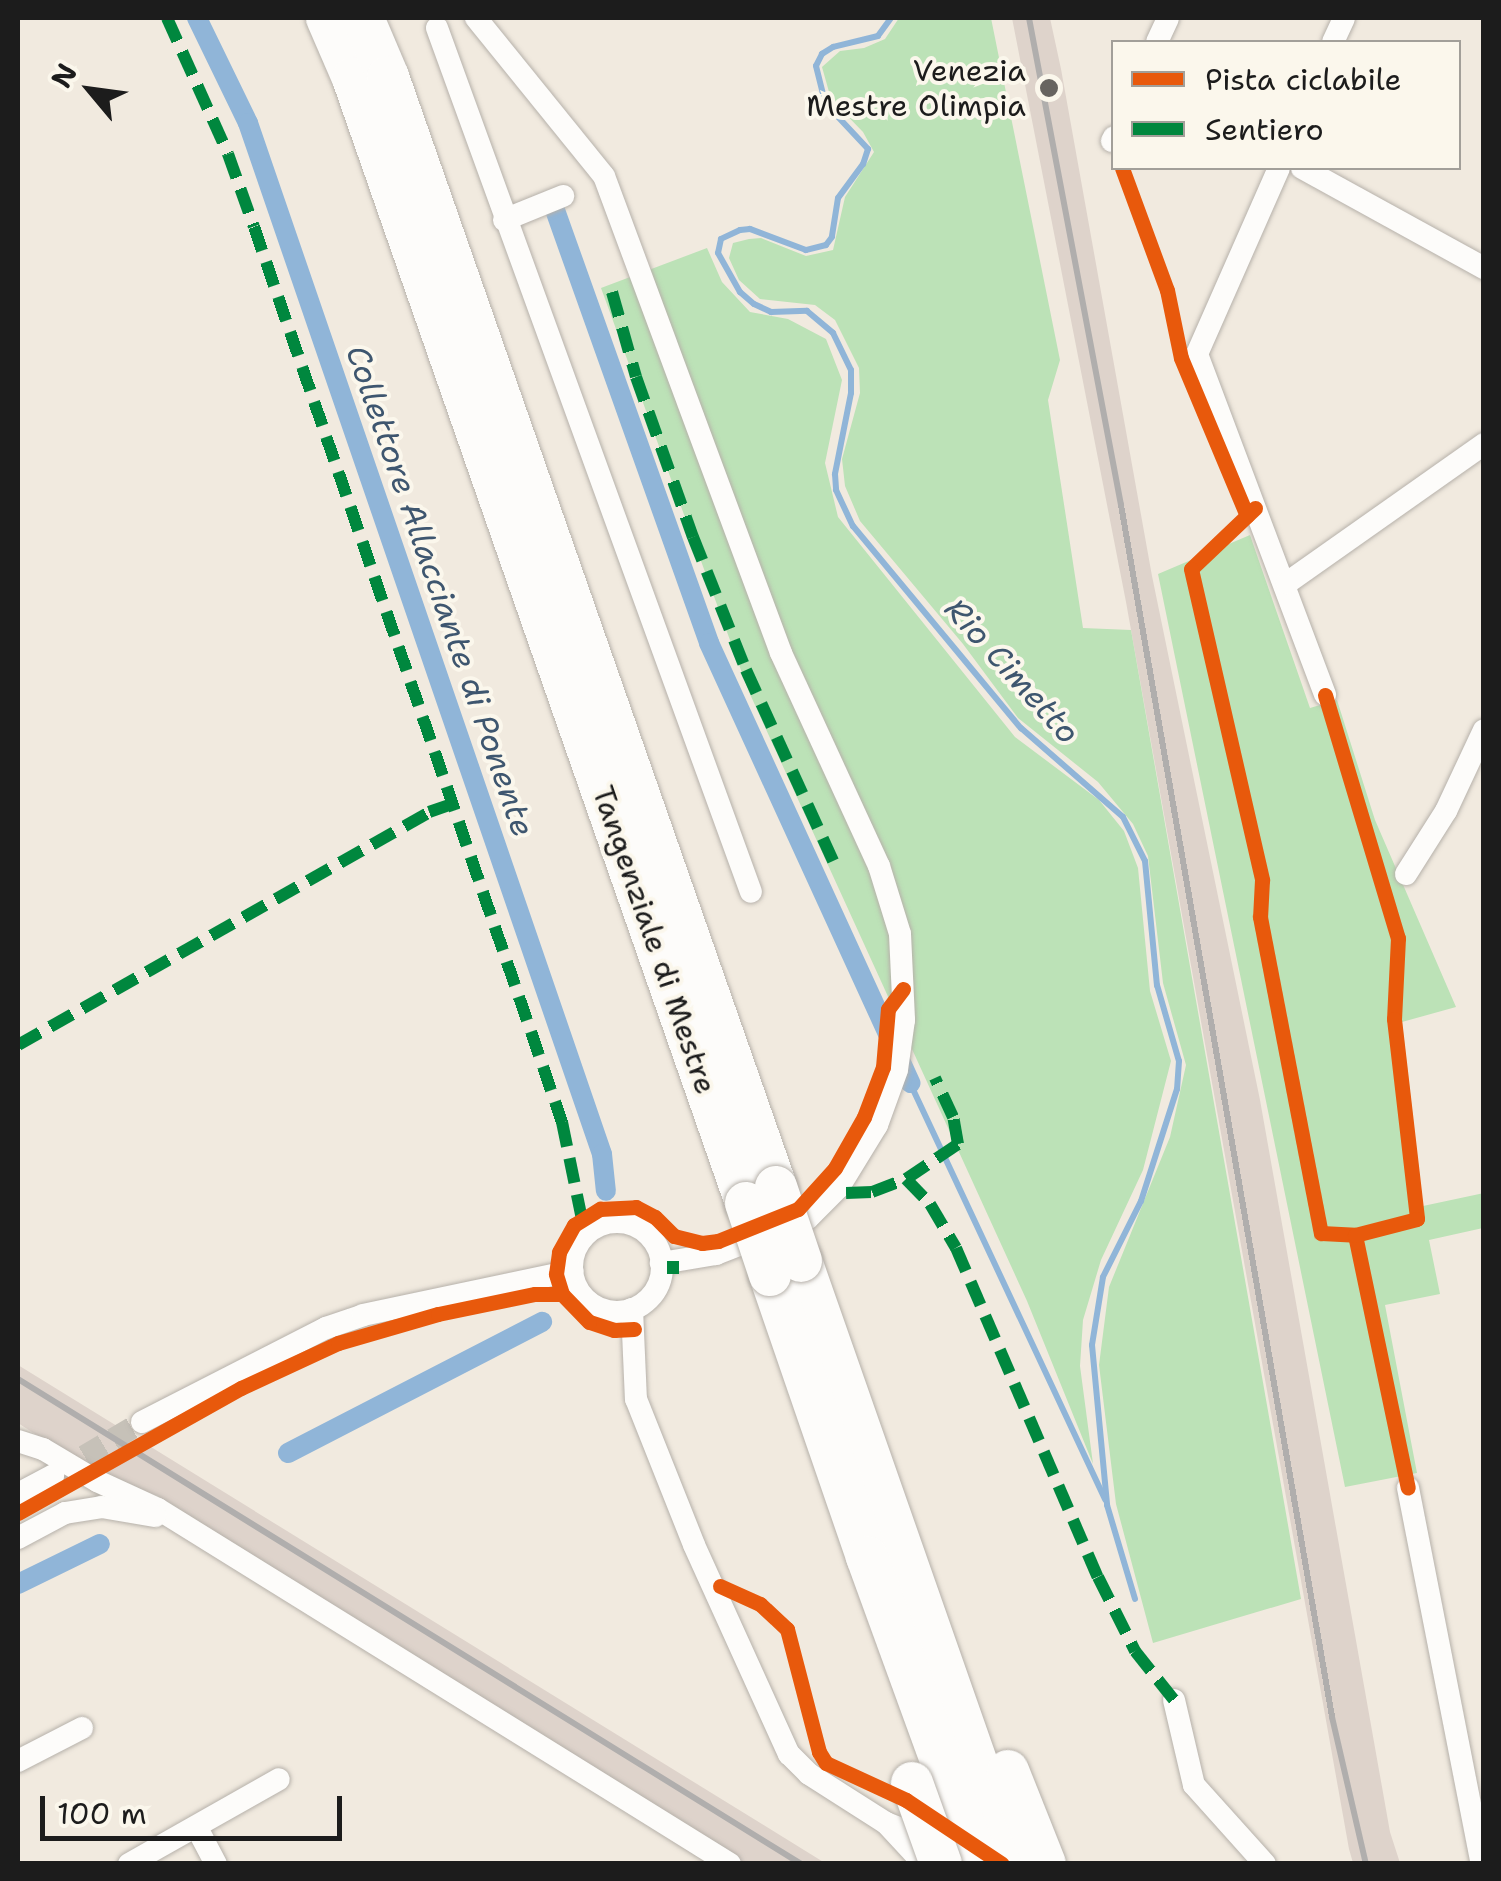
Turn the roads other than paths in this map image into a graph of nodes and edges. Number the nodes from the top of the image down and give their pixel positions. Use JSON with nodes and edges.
{"nodes":[{"id":1,"x":327,"y":18,"type":"edge"},
{"id":2,"x":363,"y":18,"type":"edge"},
{"id":3,"x":476,"y":18,"type":"edge"},
{"id":4,"x":437,"y":28,"type":"dead end"},
{"id":5,"x":1278,"y":170,"type":"edge"},
{"id":6,"x":1306,"y":170,"type":"edge"},
{"id":7,"x":563,"y":196,"type":"dead end"},
{"id":8,"x":504,"y":220,"type":"junction"},
{"id":9,"x":1484,"y":268,"type":"edge"},
{"id":10,"x":1484,"y":444,"type":"edge"},
{"id":11,"x":1287,"y":583,"type":"junction"},
{"id":12,"x":1325,"y":695,"type":"dead end"},
{"id":13,"x":1484,"y":730,"type":"edge"},
{"id":14,"x":1406,"y":874,"type":"dead end"},
{"id":15,"x":751,"y":892,"type":"dead end"},
{"id":16,"x":761,"y":1195,"type":"junction"},
{"id":17,"x":661,"y":1263,"type":"junction"},
{"id":18,"x":785,"y":1268,"type":"junction"},
{"id":19,"x":572,"y":1271,"type":"junction"},
{"id":20,"x":632,"y":1310,"type":"junction"},
{"id":21,"x":142,"y":1422,"type":"tunnel mouth"},
{"id":22,"x":18,"y":1441,"type":"edge"},
{"id":23,"x":53,"y":1475,"type":"tunnel mouth"},
{"id":24,"x":1408,"y":1488,"type":"dead end"},
{"id":25,"x":18,"y":1494,"type":"edge"},
{"id":26,"x":173,"y":1520,"type":"junction"},
{"id":27,"x":18,"y":1538,"type":"edge"},
{"id":28,"x":867,"y":1558,"type":"junction"},
{"id":29,"x":1174,"y":1700,"type":"dead end"},
{"id":30,"x":82,"y":1728,"type":"dead end"},
{"id":31,"x":18,"y":1761,"type":"edge"},
{"id":32,"x":279,"y":1779,"type":"dead end"},
{"id":33,"x":886,"y":1823,"type":"junction"},
{"id":34,"x":196,"y":1828,"type":"junction"},
{"id":35,"x":964,"y":1843,"type":"edge"},
{"id":36,"x":1011,"y":1861,"type":"edge"},
{"id":37,"x":129,"y":1864,"type":"edge"},
{"id":38,"x":216,"y":1864,"type":"edge"},
{"id":39,"x":730,"y":1864,"type":"edge"},
{"id":40,"x":924,"y":1864,"type":"edge"},
{"id":41,"x":941,"y":1864,"type":"edge"},
{"id":42,"x":1264,"y":1864,"type":"edge"},
{"id":43,"x":1482,"y":1864,"type":"edge"}],
"edges":[{"from":1,"to":16,"type":"highway","name":"Tangenziale di Mestre"},
{"from":2,"to":16,"type":"highway","name":"Tangenziale di Mestre"},
{"from":3,"to":17,"type":"street"},
{"from":4,"to":8,"type":"street"},
{"from":5,"to":11,"type":"street"},
{"from":6,"to":9,"type":"street"},
{"from":7,"to":8,"type":"street"},
{"from":8,"to":15,"type":"street"},
{"from":10,"to":11,"type":"street"},
{"from":11,"to":12,"type":"street"},
{"from":13,"to":14,"type":"street"},
{"from":16,"to":18,"type":"highway","name":"Tangenziale di Mestre","bridge":true},
{"from":17,"to":19,"type":"street"},
{"from":17,"to":20,"type":"street"},
{"from":18,"to":28,"type":"highway","name":"Tangenziale di Mestre"},
{"from":18,"to":36,"type":"highway","name":"Tangenziale di Mestre"},
{"from":19,"to":20,"type":"street"},
{"from":19,"to":21,"type":"street"},
{"from":20,"to":33,"type":"street"},
{"from":22,"to":26,"type":"street"},
{"from":23,"to":25,"type":"street"},
{"from":24,"to":43,"type":"street"},
{"from":26,"to":27,"type":"street"},
{"from":26,"to":39,"type":"street"},
{"from":28,"to":35,"type":"highway","name":"Tangenziale di Mestre"},
{"from":28,"to":41,"type":"highway","bridge":true},
{"from":29,"to":42,"type":"street"},
{"from":30,"to":31,"type":"street"},
{"from":32,"to":34,"type":"street"},
{"from":33,"to":35,"type":"street"},
{"from":33,"to":40,"type":"street"},
{"from":34,"to":37,"type":"street"},
{"from":34,"to":38,"type":"street"},
{"from":35,"to":36,"type":"highway","name":"Tangenziale di Mestre"}]}
